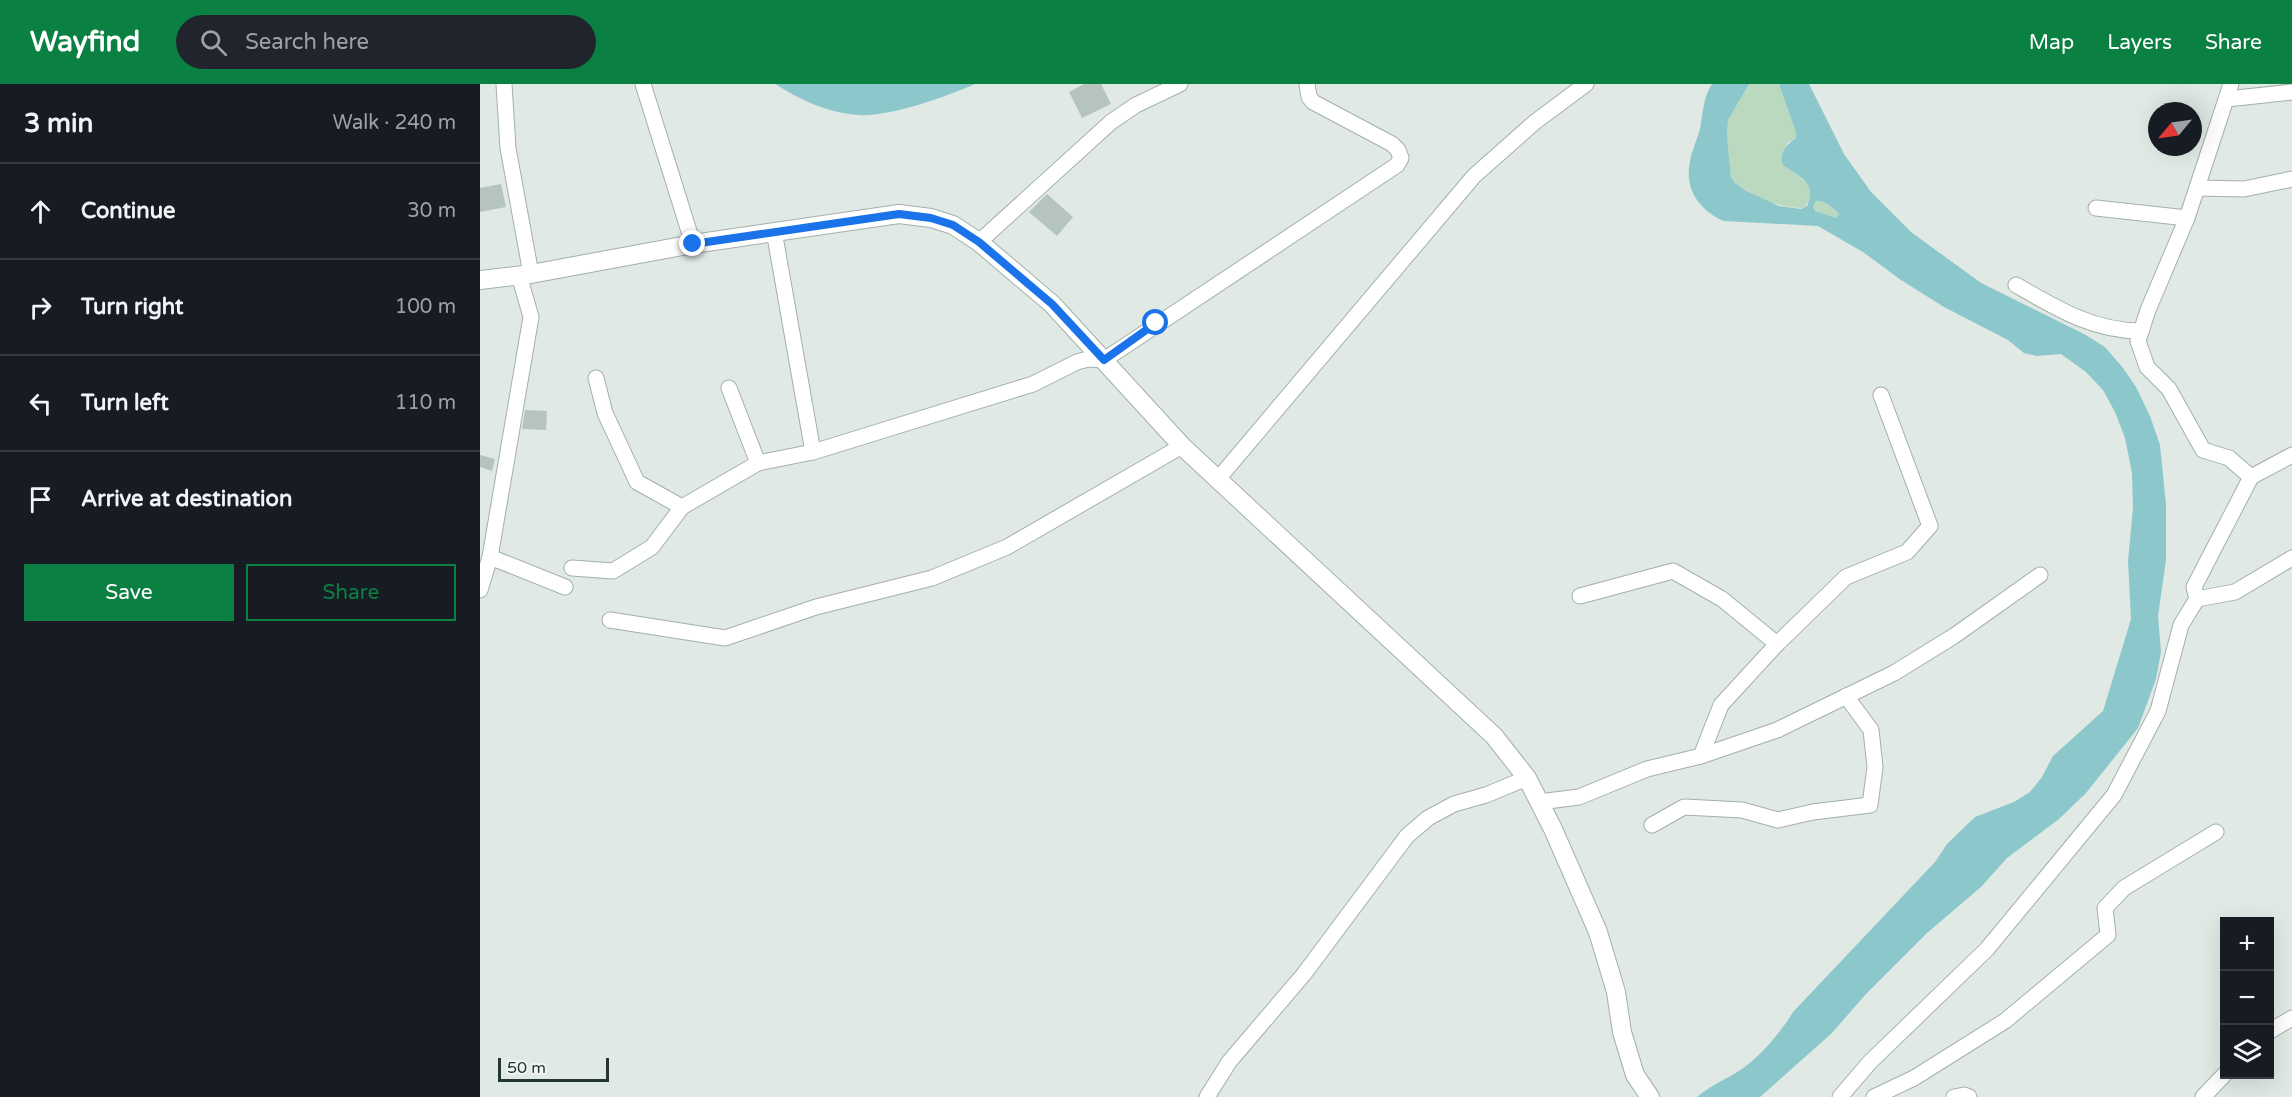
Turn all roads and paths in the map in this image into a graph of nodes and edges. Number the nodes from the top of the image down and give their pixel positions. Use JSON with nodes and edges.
{"nodes":[{"id":1,"x":504,"y":84,"type":"edge"},
{"id":2,"x":643,"y":84,"type":"edge"},
{"id":3,"x":1180,"y":84,"type":"edge"},
{"id":4,"x":1307,"y":84,"type":"edge"},
{"id":5,"x":1586,"y":84,"type":"edge"},
{"id":6,"x":2231,"y":84,"type":"edge"},
{"id":7,"x":2292,"y":92,"type":"edge"},
{"id":8,"x":2227,"y":99,"type":"junction"},
{"id":9,"x":2292,"y":179,"type":"edge"},
{"id":10,"x":2197,"y":188,"type":"junction"},
{"id":11,"x":2096,"y":208,"type":"dead end"},
{"id":12,"x":2187,"y":218,"type":"junction"},
{"id":13,"x":774,"y":231,"type":"junction"},
{"id":14,"x":979,"y":242,"type":"junction"},
{"id":15,"x":693,"y":244,"type":"junction"},
{"id":16,"x":525,"y":274,"type":"junction"},
{"id":17,"x":480,"y":280,"type":"edge"},
{"id":18,"x":2016,"y":285,"type":"dead end"},
{"id":19,"x":2141,"y":330,"type":"junction"},
{"id":20,"x":1104,"y":360,"type":"junction"},
{"id":21,"x":596,"y":378,"type":"dead end"},
{"id":22,"x":729,"y":388,"type":"dead end"},
{"id":23,"x":1881,"y":395,"type":"dead end"},
{"id":24,"x":1182,"y":446,"type":"junction"},
{"id":25,"x":813,"y":452,"type":"junction"},
{"id":26,"x":2292,"y":456,"type":"edge"},
{"id":27,"x":758,"y":464,"type":"junction"},
{"id":28,"x":2251,"y":477,"type":"junction"},
{"id":29,"x":1218,"y":479,"type":"junction"},
{"id":30,"x":682,"y":507,"type":"junction"},
{"id":31,"x":490,"y":557,"type":"junction"},
{"id":32,"x":2292,"y":558,"type":"edge"},
{"id":33,"x":572,"y":568,"type":"dead end"},
{"id":34,"x":2040,"y":575,"type":"dead end"},
{"id":35,"x":565,"y":587,"type":"dead end"},
{"id":36,"x":480,"y":590,"type":"edge"},
{"id":37,"x":1580,"y":596,"type":"dead end"},
{"id":38,"x":2197,"y":599,"type":"junction"},
{"id":39,"x":610,"y":620,"type":"dead end"},
{"id":40,"x":1777,"y":644,"type":"junction"},
{"id":41,"x":1846,"y":696,"type":"junction"},
{"id":42,"x":1701,"y":756,"type":"junction"},
{"id":43,"x":1527,"y":778,"type":"junction"},
{"id":44,"x":1539,"y":802,"type":"junction"},
{"id":45,"x":1652,"y":825,"type":"dead end"},
{"id":46,"x":2216,"y":832,"type":"dead end"},
{"id":47,"x":2292,"y":1018,"type":"edge"},
{"id":48,"x":2274,"y":1029,"type":"edge"},
{"id":49,"x":2220,"y":1079,"type":"edge"},
{"id":50,"x":1889,"y":1090,"type":"junction"},
{"id":51,"x":1208,"y":1097,"type":"edge"},
{"id":52,"x":1650,"y":1097,"type":"edge"},
{"id":53,"x":1840,"y":1097,"type":"edge"},
{"id":54,"x":1874,"y":1097,"type":"edge"},
{"id":55,"x":1907,"y":1097,"type":"edge"},
{"id":56,"x":1954,"y":1097,"type":"edge"},
{"id":57,"x":1969,"y":1097,"type":"edge"},
{"id":58,"x":2203,"y":1097,"type":"edge"}],
"edges":[{"from":1,"to":16,"type":"street"},
{"from":2,"to":15,"type":"street"},
{"from":3,"to":14,"type":"street"},
{"from":4,"to":20,"type":"street"},
{"from":5,"to":29,"type":"street"},
{"from":6,"to":8,"type":"street"},
{"from":7,"to":8,"type":"street"},
{"from":8,"to":10,"type":"street"},
{"from":9,"to":10,"type":"street"},
{"from":10,"to":12,"type":"street"},
{"from":11,"to":12,"type":"street"},
{"from":12,"to":19,"type":"street"},
{"from":13,"to":14,"type":"street"},
{"from":13,"to":15,"type":"street"},
{"from":13,"to":25,"type":"street"},
{"from":14,"to":20,"type":"street"},
{"from":15,"to":16,"type":"street"},
{"from":16,"to":17,"type":"street"},
{"from":16,"to":31,"type":"street"},
{"from":18,"to":19,"type":"street"},
{"from":19,"to":28,"type":"street"},
{"from":20,"to":24,"type":"street"},
{"from":20,"to":25,"type":"street"},
{"from":21,"to":30,"type":"street"},
{"from":22,"to":27,"type":"street"},
{"from":23,"to":40,"type":"street"},
{"from":24,"to":29,"type":"street"},
{"from":24,"to":39,"type":"street"},
{"from":25,"to":27,"type":"street"},
{"from":26,"to":28,"type":"street"},
{"from":27,"to":30,"type":"street"},
{"from":28,"to":38,"type":"street"},
{"from":29,"to":43,"type":"street"},
{"from":30,"to":33,"type":"street"},
{"from":31,"to":35,"type":"street"},
{"from":31,"to":36,"type":"street"},
{"from":32,"to":38,"type":"street"},
{"from":34,"to":41,"type":"street"},
{"from":37,"to":40,"type":"street"},
{"from":38,"to":53,"type":"street"},
{"from":40,"to":42,"type":"street"},
{"from":41,"to":42,"type":"street"},
{"from":41,"to":45,"type":"street"},
{"from":42,"to":44,"type":"street"},
{"from":43,"to":44,"type":"street"},
{"from":43,"to":51,"type":"street"},
{"from":44,"to":52,"type":"street"},
{"from":46,"to":50,"type":"street"},
{"from":47,"to":48,"type":"street"},
{"from":49,"to":58,"type":"street"},
{"from":50,"to":54,"type":"street"},
{"from":50,"to":55,"type":"street"},
{"from":56,"to":57,"type":"street"}]}
